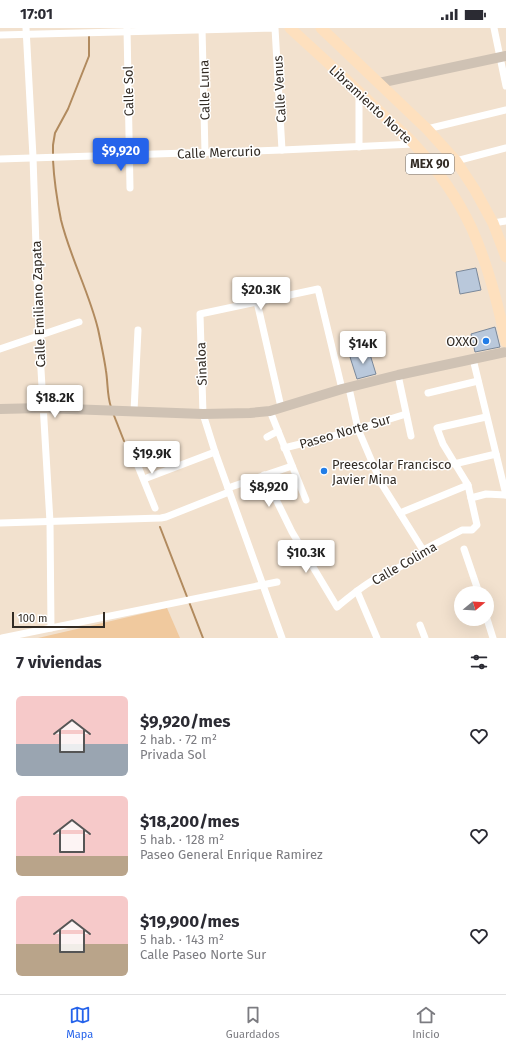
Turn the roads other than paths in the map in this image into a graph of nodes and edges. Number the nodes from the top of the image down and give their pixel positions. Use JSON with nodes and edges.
{"nodes":[{"id":1,"x":275,"y":28,"type":"edge"},
{"id":2,"x":290,"y":28,"type":"edge"},
{"id":3,"x":321,"y":28,"type":"edge"},
{"id":4,"x":494,"y":28,"type":"edge"},
{"id":5,"x":202,"y":29,"type":"edge"},
{"id":6,"x":127,"y":30,"type":"edge"},
{"id":7,"x":26,"y":32,"type":"edge"},
{"id":8,"x":0,"y":35,"type":"edge"},
{"id":9,"x":503,"y":56,"type":"edge"},
{"id":10,"x":323,"y":59,"type":"junction"},
{"id":11,"x":379,"y":83,"type":"junction"},
{"id":12,"x":506,"y":86,"type":"edge"},
{"id":13,"x":359,"y":91,"type":"junction"},
{"id":14,"x":506,"y":110,"type":"edge"},
{"id":15,"x":427,"y":129,"type":"junction"},
{"id":16,"x":414,"y":144,"type":"junction"},
{"id":17,"x":359,"y":147,"type":"junction"},
{"id":18,"x":506,"y":148,"type":"edge"},
{"id":19,"x":282,"y":150,"type":"junction"},
{"id":20,"x":205,"y":153,"type":"junction"},
{"id":21,"x":130,"y":155,"type":"junction"},
{"id":22,"x":32,"y":157,"type":"junction"},
{"id":23,"x":0,"y":159,"type":"edge"},
{"id":24,"x":456,"y":161,"type":"junction"},
{"id":25,"x":130,"y":188,"type":"dead end"},
{"id":26,"x":506,"y":221,"type":"edge"},
{"id":27,"x":493,"y":223,"type":"junction"},
{"id":28,"x":506,"y":258,"type":"edge"},
{"id":29,"x":257,"y":302,"type":"junction"},
{"id":30,"x":78,"y":322,"type":"dead end"},
{"id":31,"x":138,"y":330,"type":"dead end"},
{"id":32,"x":39,"y":336,"type":"junction"},
{"id":33,"x":505,"y":337,"type":"edge"},
{"id":34,"x":0,"y":349,"type":"edge"},
{"id":35,"x":506,"y":352,"type":"edge"},
{"id":36,"x":473,"y":359,"type":"junction"},
{"id":37,"x":398,"y":375,"type":"junction"},
{"id":38,"x":478,"y":381,"type":"junction"},
{"id":39,"x":345,"y":389,"type":"junction"},
{"id":40,"x":428,"y":393,"type":"dead end"},
{"id":41,"x":281,"y":407,"type":"junction"},
{"id":42,"x":42,"y":408,"type":"junction"},
{"id":43,"x":0,"y":409,"type":"edge"},
{"id":44,"x":134,"y":411,"type":"junction"},
{"id":45,"x":270,"y":411,"type":"junction"},
{"id":46,"x":203,"y":414,"type":"junction"},
{"id":47,"x":406,"y":414,"type":"junction"},
{"id":48,"x":486,"y":417,"type":"junction"},
{"id":49,"x":358,"y":429,"type":"junction"},
{"id":50,"x":278,"y":431,"type":"junction"},
{"id":51,"x":267,"y":436,"type":"dead end"},
{"id":52,"x":411,"y":436,"type":"dead end"},
{"id":53,"x":131,"y":448,"type":"dead end"},
{"id":54,"x":284,"y":448,"type":"junction"},
{"id":55,"x":215,"y":452,"type":"junction"},
{"id":56,"x":496,"y":454,"type":"junction"},
{"id":57,"x":454,"y":464,"type":"junction"},
{"id":58,"x":292,"y":466,"type":"junction"},
{"id":59,"x":264,"y":475,"type":"junction"},
{"id":60,"x":144,"y":479,"type":"junction"},
{"id":61,"x":468,"y":486,"type":"junction"},
{"id":62,"x":228,"y":490,"type":"junction"},
{"id":63,"x":506,"y":495,"type":"edge"},
{"id":64,"x":471,"y":498,"type":"junction"},
{"id":65,"x":306,"y":500,"type":"dead end"},
{"id":66,"x":156,"y":508,"type":"dead end"},
{"id":67,"x":400,"y":513,"type":"junction"},
{"id":68,"x":50,"y":522,"type":"junction"},
{"id":69,"x":0,"y":523,"type":"edge"},
{"id":70,"x":464,"y":549,"type":"dead end"},
{"id":71,"x":423,"y":550,"type":"junction"},
{"id":72,"x":277,"y":582,"type":"dead end"},
{"id":73,"x":263,"y":584,"type":"junction"},
{"id":74,"x":477,"y":586,"type":"edge"},
{"id":75,"x":357,"y":591,"type":"junction"},
{"id":76,"x":420,"y":625,"type":"dead end"},
{"id":77,"x":489,"y":626,"type":"edge"},
{"id":78,"x":51,"y":628,"type":"junction"},
{"id":79,"x":2,"y":638,"type":"edge"},
{"id":80,"x":282,"y":638,"type":"edge"},
{"id":81,"x":377,"y":638,"type":"edge"},
{"id":82,"x":425,"y":638,"type":"edge"},
{"id":83,"x":493,"y":638,"type":"edge"}],
"edges":[{"from":1,"to":5,"type":"street"},
{"from":1,"to":19,"type":"street","name":"Calle Venus"},
{"from":2,"to":10,"type":"main road","name":"Libramiento Norte","number":"MEX 90"},
{"from":3,"to":11,"type":"main road","name":"Libramiento Norte","number":"MEX 90"},
{"from":4,"to":9,"type":"street"},
{"from":5,"to":6,"type":"street"},
{"from":5,"to":20,"type":"street","name":"Calle Luna"},
{"from":6,"to":7,"type":"street"},
{"from":6,"to":21,"type":"street","name":"Calle Sol"},
{"from":7,"to":8,"type":"street"},
{"from":7,"to":22,"type":"street","name":"Calle Emiliano Zapata"},
{"from":9,"to":11,"type":"street"},
{"from":9,"to":12,"type":"street"},
{"from":10,"to":11,"type":"main road"},
{"from":10,"to":13,"type":"main road","name":"Libramiento Norte","number":"MEX 90"},
{"from":11,"to":15,"type":"main road","name":"Libramiento Norte","number":"MEX 90"},
{"from":13,"to":16,"type":"main road","name":"Libramiento Norte","number":"MEX 90"},
{"from":13,"to":17,"type":"street"},
{"from":14,"to":15,"type":"street"},
{"from":15,"to":24,"type":"main road","name":"Libramiento Norte","number":"MEX 90"},
{"from":16,"to":17,"type":"street","name":"Calle Mercurio"},
{"from":16,"to":33,"type":"main road","name":"Libramiento Norte","number":"MEX 90"},
{"from":17,"to":19,"type":"street","name":"Calle Mercurio"},
{"from":18,"to":24,"type":"street"},
{"from":19,"to":20,"type":"street","name":"Calle Mercurio"},
{"from":20,"to":21,"type":"street","name":"Calle Mercurio"},
{"from":21,"to":22,"type":"street","name":"Calle Mercurio"},
{"from":21,"to":25,"type":"street","name":"Calle Sol"},
{"from":22,"to":23,"type":"street","name":"Calle Mercurio"},
{"from":22,"to":32,"type":"street","name":"Calle Emiliano Zapata"},
{"from":24,"to":27,"type":"main road","name":"Libramiento Norte","number":"MEX 90"},
{"from":26,"to":27,"type":"street"},
{"from":27,"to":28,"type":"main road","name":"Libramiento Norte","number":"MEX 90"},
{"from":29,"to":39,"type":"street"},
{"from":29,"to":41,"type":"street"},
{"from":29,"to":46,"type":"street","name":"Sinaloa"},
{"from":30,"to":32,"type":"street"},
{"from":31,"to":44,"type":"street"},
{"from":32,"to":34,"type":"street"},
{"from":32,"to":42,"type":"street","name":"Calle Emiliano Zapata"},
{"from":35,"to":36,"type":"street"},
{"from":36,"to":37,"type":"street"},
{"from":36,"to":38,"type":"street"},
{"from":37,"to":39,"type":"street"},
{"from":37,"to":47,"type":"street"},
{"from":38,"to":40,"type":"street"},
{"from":38,"to":48,"type":"street"},
{"from":39,"to":41,"type":"street"},
{"from":39,"to":49,"type":"street"},
{"from":41,"to":45,"type":"street"},
{"from":42,"to":43,"type":"street"},
{"from":42,"to":44,"type":"street"},
{"from":42,"to":68,"type":"street","name":"Calle Emiliano Zapata"},
{"from":44,"to":46,"type":"street"},
{"from":45,"to":46,"type":"street"},
{"from":45,"to":50,"type":"street"},
{"from":46,"to":55,"type":"street","name":"Sinaloa"},
{"from":47,"to":49,"type":"street","name":"Paseo Norte Sur"},
{"from":47,"to":52,"type":"street"},
{"from":48,"to":56,"type":"street"},
{"from":48,"to":57,"type":"street"},
{"from":49,"to":54,"type":"street","name":"Paseo Norte Sur"},
{"from":49,"to":67,"type":"street"},
{"from":50,"to":51,"type":"street"},
{"from":50,"to":54,"type":"street"},
{"from":53,"to":60,"type":"street"},
{"from":54,"to":58,"type":"street"},
{"from":55,"to":60,"type":"street"},
{"from":55,"to":62,"type":"street","name":"Sinaloa"},
{"from":56,"to":57,"type":"street"},
{"from":56,"to":63,"type":"street"},
{"from":57,"to":61,"type":"street"},
{"from":58,"to":59,"type":"street"},
{"from":58,"to":65,"type":"street"},
{"from":59,"to":62,"type":"street"},
{"from":59,"to":75,"type":"street","name":"Calle Colima"},
{"from":60,"to":66,"type":"street"},
{"from":61,"to":64,"type":"street"},
{"from":61,"to":67,"type":"street"},
{"from":62,"to":68,"type":"street"},
{"from":62,"to":73,"type":"street","name":"Sinaloa"},
{"from":63,"to":64,"type":"street"},
{"from":64,"to":71,"type":"street","name":"Calle Colima"},
{"from":67,"to":71,"type":"street"},
{"from":68,"to":69,"type":"street"},
{"from":68,"to":78,"type":"street","name":"Calle Emiliano Zapata"},
{"from":70,"to":74,"type":"street"},
{"from":71,"to":75,"type":"street","name":"Calle Colima"},
{"from":72,"to":73,"type":"street"},
{"from":73,"to":78,"type":"street"},
{"from":73,"to":80,"type":"street","name":"Sinaloa"},
{"from":75,"to":81,"type":"street"},
{"from":76,"to":82,"type":"street"},
{"from":77,"to":83,"type":"street"},
{"from":78,"to":79,"type":"street"}]}
